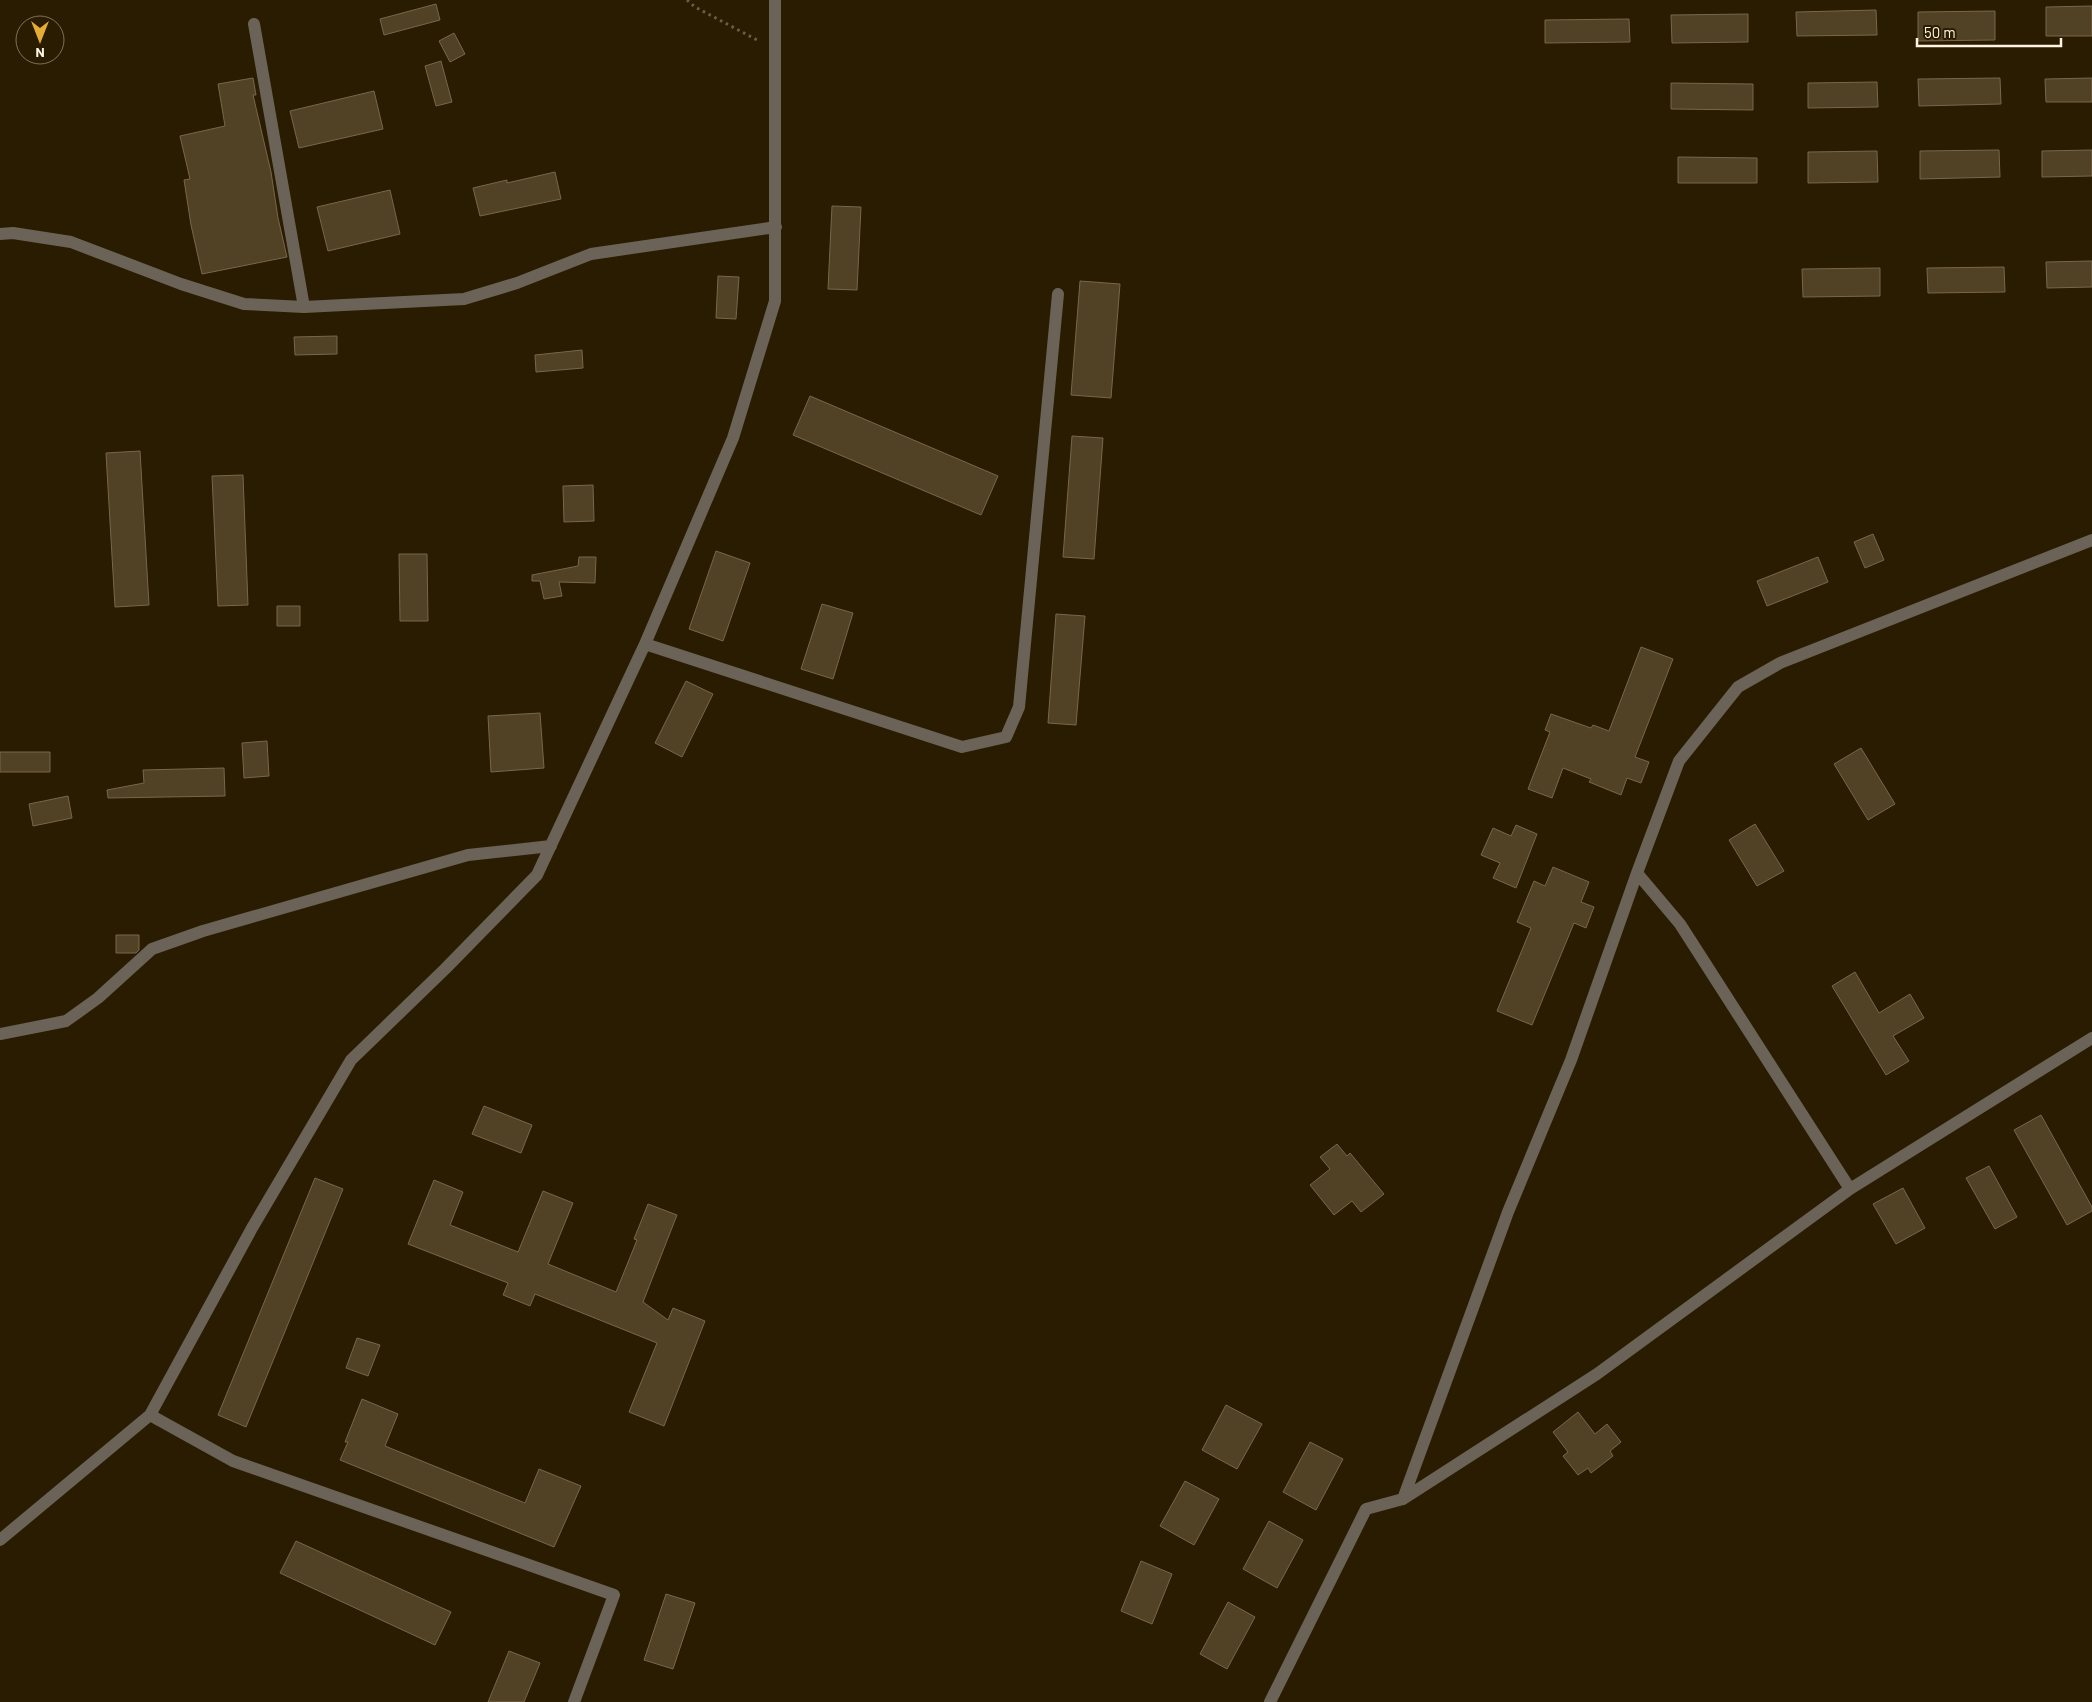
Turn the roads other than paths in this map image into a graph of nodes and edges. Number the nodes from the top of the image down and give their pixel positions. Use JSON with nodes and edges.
{"nodes":[{"id":1,"x":775,"y":0,"type":"edge"},
{"id":2,"x":254,"y":24,"type":"dead end"},
{"id":3,"x":776,"y":227,"type":"junction"},
{"id":4,"x":0,"y":234,"type":"edge"},
{"id":5,"x":1058,"y":294,"type":"dead end"},
{"id":6,"x":304,"y":307,"type":"junction"},
{"id":7,"x":2092,"y":540,"type":"edge"},
{"id":8,"x":645,"y":644,"type":"junction"},
{"id":9,"x":551,"y":846,"type":"junction"},
{"id":10,"x":1637,"y":873,"type":"junction"},
{"id":11,"x":0,"y":1034,"type":"edge"},
{"id":12,"x":2092,"y":1038,"type":"edge"},
{"id":13,"x":1850,"y":1189,"type":"junction"},
{"id":14,"x":150,"y":1415,"type":"junction"},
{"id":15,"x":1403,"y":1499,"type":"junction"},
{"id":16,"x":0,"y":1540,"type":"edge"},
{"id":17,"x":574,"y":1702,"type":"edge"},
{"id":18,"x":1270,"y":1702,"type":"edge"}],
"edges":[{"from":1,"to":3,"type":"street"},
{"from":2,"to":6,"type":"street"},
{"from":3,"to":6,"type":"street"},
{"from":3,"to":8,"type":"street"},
{"from":4,"to":6,"type":"street"},
{"from":5,"to":8,"type":"street"},
{"from":7,"to":10,"type":"street"},
{"from":8,"to":9,"type":"street"},
{"from":9,"to":11,"type":"street"},
{"from":9,"to":14,"type":"street"},
{"from":10,"to":13,"type":"street"},
{"from":10,"to":15,"type":"street"},
{"from":12,"to":13,"type":"street"},
{"from":13,"to":15,"type":"street"},
{"from":14,"to":16,"type":"street"},
{"from":14,"to":17,"type":"street"},
{"from":15,"to":18,"type":"street"}]}
